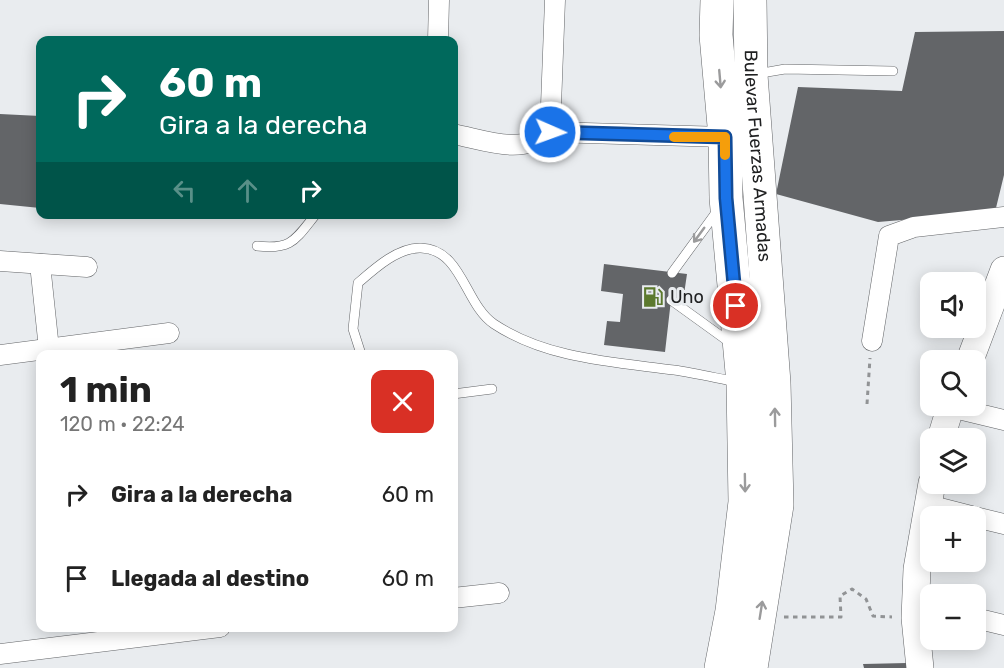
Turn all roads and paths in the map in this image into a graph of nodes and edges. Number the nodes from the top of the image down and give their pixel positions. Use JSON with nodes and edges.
{"nodes":[{"id":1,"x":439,"y":0,"type":"edge"},
{"id":2,"x":555,"y":0,"type":"edge"},
{"id":3,"x":715,"y":0,"type":"edge"},
{"id":4,"x":750,"y":0,"type":"edge"},
{"id":5,"x":438,"y":36,"type":"edge"},
{"id":6,"x":892,"y":71,"type":"dead end"},
{"id":7,"x":751,"y":75,"type":"junction"},
{"id":8,"x":550,"y":132,"type":"junction"},
{"id":9,"x":458,"y":135,"type":"edge"},
{"id":10,"x":725,"y":137,"type":"junction"},
{"id":11,"x":726,"y":198,"type":"junction"},
{"id":12,"x":1004,"y":217,"type":"edge"},
{"id":13,"x":311,"y":219,"type":"edge"},
{"id":14,"x":257,"y":246,"type":"dead end"},
{"id":15,"x":0,"y":261,"type":"edge"},
{"id":16,"x":40,"y":264,"type":"junction"},
{"id":17,"x":87,"y":267,"type":"dead end"},
{"id":18,"x":1004,"y":270,"type":"edge"},
{"id":19,"x":672,"y":273,"type":"dead end"},
{"id":20,"x":671,"y":300,"type":"dead end"},
{"id":21,"x":997,"y":315,"type":"edge"},
{"id":22,"x":169,"y":333,"type":"dead end"},
{"id":23,"x":872,"y":341,"type":"joint"},
{"id":24,"x":49,"y":349,"type":"junction"},
{"id":25,"x":740,"y":349,"type":"junction"},
{"id":26,"x":42,"y":350,"type":"edge"},
{"id":27,"x":360,"y":350,"type":"edge"},
{"id":28,"x":976,"y":350,"type":"edge"},
{"id":29,"x":36,"y":351,"type":"edge"},
{"id":30,"x":0,"y":356,"type":"edge"},
{"id":31,"x":743,"y":383,"type":"junction"},
{"id":32,"x":492,"y":389,"type":"dead end"},
{"id":33,"x":458,"y":393,"type":"edge"},
{"id":34,"x":867,"y":404,"type":"dead end"},
{"id":35,"x":986,"y":415,"type":"edge"},
{"id":36,"x":1004,"y":420,"type":"edge"},
{"id":37,"x":930,"y":494,"type":"edge"},
{"id":38,"x":952,"y":506,"type":"edge"},
{"id":39,"x":986,"y":520,"type":"edge"},
{"id":40,"x":1004,"y":524,"type":"edge"},
{"id":41,"x":499,"y":593,"type":"dead end"},
{"id":42,"x":458,"y":597,"type":"edge"},
{"id":43,"x":920,"y":610,"type":"edge"},
{"id":44,"x":760,"y":617,"type":"junction"},
{"id":45,"x":986,"y":621,"type":"edge"},
{"id":46,"x":1004,"y":625,"type":"edge"},
{"id":47,"x":179,"y":632,"type":"edge"},
{"id":48,"x":920,"y":650,"type":"edge"},
{"id":49,"x":0,"y":654,"type":"edge"},
{"id":50,"x":721,"y":668,"type":"edge"},
{"id":51,"x":751,"y":668,"type":"edge"},
{"id":52,"x":920,"y":668,"type":"edge"}],
"edges":[{"from":1,"to":5,"type":"street"},
{"from":2,"to":8,"type":"street"},
{"from":3,"to":10,"type":"highway","name":"Bulevar Fuerzas Armadas","one_way":true},
{"from":4,"to":7,"type":"highway","name":"Bulevar Fuerzas Armadas"},
{"from":6,"to":7,"type":"lane"},
{"from":44,"to":7,"type":"highway","name":"Bulevar Fuerzas Armadas","one_way":true},
{"from":8,"to":9,"type":"street"},
{"from":8,"to":10,"type":"street"},
{"from":10,"to":11,"type":"highway","name":"Bulevar Fuerzas Armadas"},
{"from":11,"to":19,"type":"lane","one_way":true},
{"from":11,"to":25,"type":"highway","name":"Bulevar Fuerzas Armadas"},
{"from":12,"to":23,"type":"street"},
{"from":13,"to":14,"type":"lane"},
{"from":15,"to":16,"type":"street"},
{"from":16,"to":17,"type":"street"},
{"from":16,"to":24,"type":"street"},
{"from":18,"to":21,"type":"street"},
{"from":20,"to":25,"type":"lane"},
{"from":21,"to":28,"type":"street"},
{"from":22,"to":24,"type":"street"},
{"from":23,"to":34,"type":"path"},
{"from":24,"to":26,"type":"street"},
{"from":25,"to":31,"type":"highway","name":"Bulevar Fuerzas Armadas"},
{"from":27,"to":31,"type":"lane"},
{"from":29,"to":30,"type":"street"},
{"from":31,"to":50,"type":"highway","name":"Bulevar Fuerzas Armadas","one_way":true},
{"from":32,"to":33,"type":"lane"},
{"from":35,"to":36,"type":"street"},
{"from":37,"to":38,"type":"street"},
{"from":37,"to":43,"type":"street"},
{"from":39,"to":40,"type":"street"},
{"from":41,"to":42,"type":"street"},
{"from":43,"to":44,"type":"path"},
{"from":44,"to":51,"type":"highway","name":"Bulevar Fuerzas Armadas"},
{"from":45,"to":46,"type":"street"},
{"from":47,"to":49,"type":"street"},
{"from":48,"to":52,"type":"street"}]}
